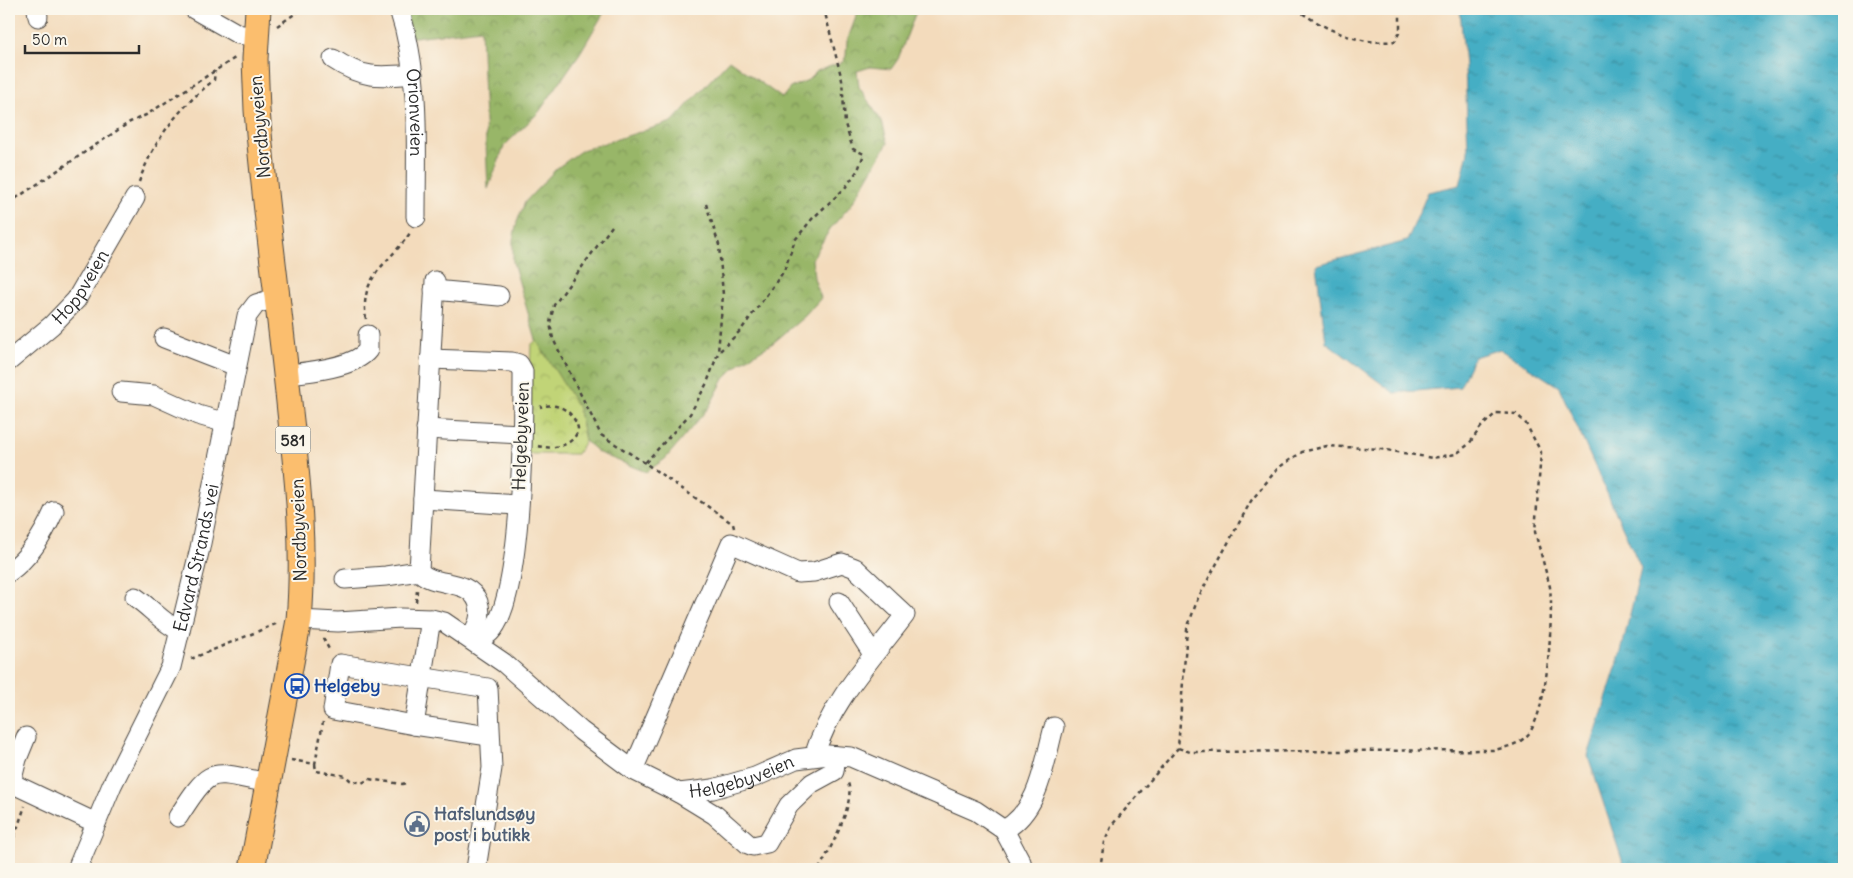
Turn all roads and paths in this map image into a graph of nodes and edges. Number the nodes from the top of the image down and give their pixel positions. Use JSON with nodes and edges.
{"nodes":[{"id":1,"x":194,"y":9,"type":"edge"},
{"id":2,"x":258,"y":9,"type":"edge"},
{"id":3,"x":302,"y":9,"type":"edge"},
{"id":4,"x":399,"y":9,"type":"edge"},
{"id":5,"x":824,"y":9,"type":"edge"},
{"id":6,"x":1296,"y":9,"type":"edge"},
{"id":7,"x":1400,"y":9,"type":"edge"},
{"id":8,"x":248,"y":45,"type":"junction"},
{"id":9,"x":333,"y":59,"type":"dead end"},
{"id":10,"x":215,"y":71,"type":"junction"},
{"id":11,"x":413,"y":74,"type":"junction"},
{"id":12,"x":135,"y":198,"type":"joint"},
{"id":13,"x":9,"y":203,"type":"edge"},
{"id":14,"x":706,"y":204,"type":"dead end"},
{"id":15,"x":416,"y":217,"type":"joint"},
{"id":16,"x":612,"y":226,"type":"dead end"},
{"id":17,"x":499,"y":296,"type":"dead end"},
{"id":18,"x":278,"y":297,"type":"junction"},
{"id":19,"x":368,"y":335,"type":"joint"},
{"id":20,"x":164,"y":338,"type":"dead end"},
{"id":21,"x":718,"y":353,"type":"junction"},
{"id":22,"x":430,"y":359,"type":"junction"},
{"id":23,"x":9,"y":361,"type":"edge"},
{"id":24,"x":236,"y":366,"type":"junction"},
{"id":25,"x":287,"y":374,"type":"junction"},
{"id":26,"x":121,"y":392,"type":"dead end"},
{"id":27,"x":226,"y":423,"type":"junction"},
{"id":28,"x":524,"y":427,"type":"junction"},
{"id":29,"x":426,"y":429,"type":"junction"},
{"id":30,"x":645,"y":463,"type":"junction"},
{"id":31,"x":423,"y":499,"type":"junction"},
{"id":32,"x":518,"y":505,"type":"junction"},
{"id":33,"x":54,"y":510,"type":"dead end"},
{"id":34,"x":731,"y":543,"type":"junction"},
{"id":35,"x":419,"y":571,"type":"junction"},
{"id":36,"x":9,"y":572,"type":"edge"},
{"id":37,"x":345,"y":579,"type":"dead end"},
{"id":38,"x":135,"y":598,"type":"dead end"},
{"id":39,"x":839,"y":602,"type":"dead end"},
{"id":40,"x":431,"y":619,"type":"junction"},
{"id":41,"x":304,"y":620,"type":"junction"},
{"id":42,"x":180,"y":631,"type":"junction"},
{"id":43,"x":470,"y":638,"type":"junction"},
{"id":44,"x":873,"y":654,"type":"junction"},
{"id":45,"x":494,"y":656,"type":"junction"},
{"id":46,"x":340,"y":664,"type":"junction"},
{"id":47,"x":171,"y":667,"type":"junction"},
{"id":48,"x":421,"y":677,"type":"junction"},
{"id":49,"x":488,"y":688,"type":"junction"},
{"id":50,"x":333,"y":710,"type":"junction"},
{"id":51,"x":414,"y":725,"type":"junction"},
{"id":52,"x":1054,"y":727,"type":"dead end"},
{"id":53,"x":489,"y":736,"type":"junction"},
{"id":54,"x":26,"y":737,"type":"dead end"},
{"id":55,"x":1178,"y":748,"type":"junction"},
{"id":56,"x":814,"y":756,"type":"junction"},
{"id":57,"x":283,"y":759,"type":"dead end"},
{"id":58,"x":835,"y":763,"type":"junction"},
{"id":59,"x":315,"y":764,"type":"junction"},
{"id":60,"x":633,"y":770,"type":"junction"},
{"id":61,"x":10,"y":783,"type":"edge"},
{"id":62,"x":269,"y":783,"type":"junction"},
{"id":63,"x":406,"y":783,"type":"dead end"},
{"id":64,"x":679,"y":793,"type":"junction"},
{"id":65,"x":30,"y":794,"type":"junction"},
{"id":66,"x":178,"y":816,"type":"dead end"},
{"id":67,"x":96,"y":823,"type":"junction"},
{"id":68,"x":1004,"y":830,"type":"junction"},
{"id":69,"x":9,"y":852,"type":"edge"},
{"id":70,"x":77,"y":869,"type":"edge"},
{"id":71,"x":252,"y":869,"type":"edge"},
{"id":72,"x":476,"y":869,"type":"edge"},
{"id":73,"x":819,"y":869,"type":"edge"},
{"id":74,"x":1023,"y":869,"type":"edge"},
{"id":75,"x":1100,"y":869,"type":"edge"}],
"edges":[{"from":1,"to":8,"type":"street"},
{"from":2,"to":8,"type":"main road","name":"Nordbyveien","number":"581"},
{"from":3,"to":8,"type":"path"},
{"from":4,"to":11,"type":"street","name":"Orionveien"},
{"from":5,"to":21,"type":"path"},
{"from":6,"to":7,"type":"path"},
{"from":8,"to":10,"type":"path"},
{"from":8,"to":18,"type":"main road","name":"Nordbyveien","number":"581"},
{"from":9,"to":11,"type":"street"},
{"from":10,"to":12,"type":"path"},
{"from":10,"to":13,"type":"path"},
{"from":11,"to":15,"type":"street","name":"Orionveien"},
{"from":12,"to":23,"type":"street","name":"Hoppveien"},
{"from":14,"to":21,"type":"path"},
{"from":15,"to":19,"type":"path"},
{"from":16,"to":30,"type":"path"},
{"from":17,"to":22,"type":"street"},
{"from":18,"to":24,"type":"street","name":"Edvard Strands vei"},
{"from":18,"to":25,"type":"main road","name":"Nordbyveien","number":"581"},
{"from":19,"to":25,"type":"street"},
{"from":20,"to":24,"type":"street"},
{"from":21,"to":30,"type":"path"},
{"from":22,"to":28,"type":"street","name":"Helgebyveien"},
{"from":22,"to":29,"type":"street"},
{"from":24,"to":27,"type":"street","name":"Edvard Strands vei"},
{"from":25,"to":41,"type":"main road","name":"Nordbyveien","number":"581"},
{"from":26,"to":27,"type":"street"},
{"from":27,"to":42,"type":"street","name":"Edvard Strands vei"},
{"from":28,"to":28,"type":"path"},
{"from":28,"to":29,"type":"street"},
{"from":28,"to":32,"type":"street","name":"Helgebyveien"},
{"from":29,"to":31,"type":"street"},
{"from":30,"to":34,"type":"path"},
{"from":31,"to":32,"type":"street"},
{"from":31,"to":35,"type":"street"},
{"from":32,"to":43,"type":"street","name":"Helgebyveien"},
{"from":33,"to":36,"type":"street"},
{"from":34,"to":44,"type":"street"},
{"from":34,"to":60,"type":"street"},
{"from":35,"to":37,"type":"street"},
{"from":35,"to":43,"type":"street"},
{"from":38,"to":42,"type":"street"},
{"from":39,"to":44,"type":"street"},
{"from":40,"to":41,"type":"street","name":"Helgebyveien"},
{"from":40,"to":43,"type":"street","name":"Helgebyveien"},
{"from":40,"to":48,"type":"street"},
{"from":41,"to":46,"type":"path"},
{"from":41,"to":47,"type":"path"},
{"from":41,"to":62,"type":"main road","name":"Nordbyveien","number":"581"},
{"from":42,"to":47,"type":"street","name":"Edvard Strands vei"},
{"from":43,"to":45,"type":"street","name":"Helgebyveien"},
{"from":44,"to":56,"type":"street"},
{"from":45,"to":49,"type":"street"},
{"from":45,"to":60,"type":"street","name":"Helgebyveien"},
{"from":46,"to":48,"type":"street"},
{"from":46,"to":50,"type":"street"},
{"from":47,"to":67,"type":"street","name":"Edvard Strands vei"},
{"from":48,"to":49,"type":"street"},
{"from":48,"to":51,"type":"street"},
{"from":49,"to":53,"type":"street"},
{"from":50,"to":51,"type":"street"},
{"from":50,"to":59,"type":"path"},
{"from":51,"to":53,"type":"street"},
{"from":52,"to":68,"type":"street"},
{"from":53,"to":72,"type":"street"},
{"from":54,"to":61,"type":"street"},
{"from":55,"to":55,"type":"path"},
{"from":55,"to":75,"type":"path"},
{"from":56,"to":58,"type":"street","name":"Helgebyveien"},
{"from":56,"to":64,"type":"street","name":"Helgebyveien"},
{"from":57,"to":59,"type":"path"},
{"from":58,"to":64,"type":"street"},
{"from":58,"to":68,"type":"street","name":"Helgebyveien"},
{"from":58,"to":73,"type":"path"},
{"from":59,"to":63,"type":"path"},
{"from":60,"to":64,"type":"street","name":"Helgebyveien"},
{"from":61,"to":65,"type":"street"},
{"from":62,"to":66,"type":"street"},
{"from":62,"to":71,"type":"main road","name":"Nordbyveien","number":"581"},
{"from":65,"to":67,"type":"street"},
{"from":65,"to":69,"type":"path"},
{"from":67,"to":70,"type":"street","name":"Edvard Strands vei"},
{"from":68,"to":74,"type":"street","name":"Helgebyveien"}]}
